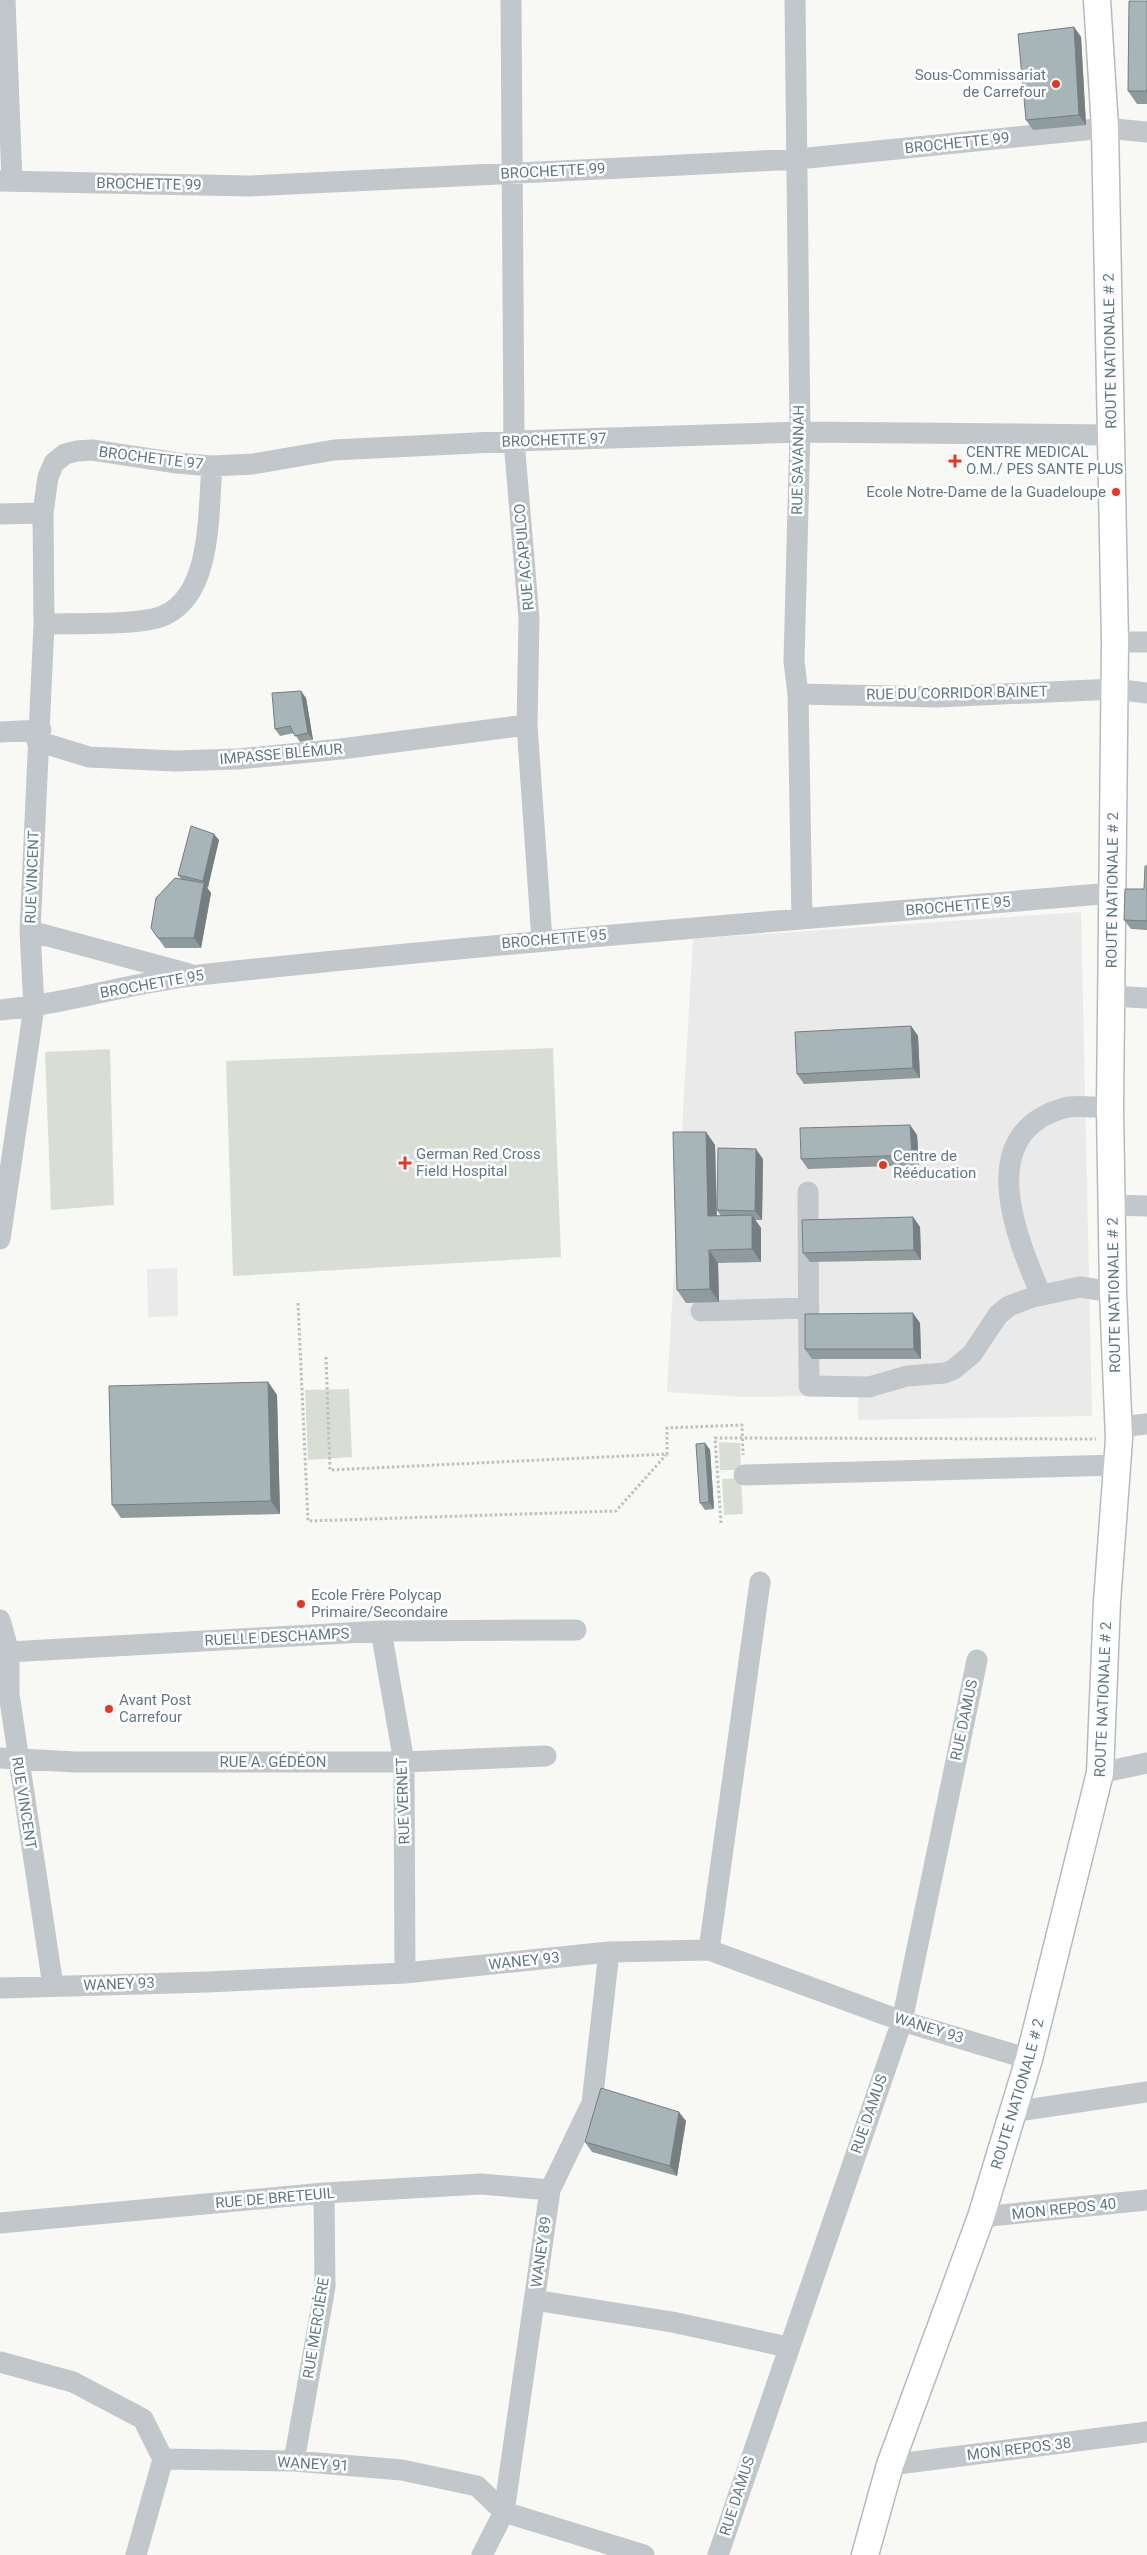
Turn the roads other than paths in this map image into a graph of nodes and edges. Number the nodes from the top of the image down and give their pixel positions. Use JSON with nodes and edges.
{"nodes":[{"id":1,"x":5,"y":0,"type":"edge"},
{"id":2,"x":511,"y":0,"type":"edge"},
{"id":3,"x":795,"y":0,"type":"edge"},
{"id":4,"x":1097,"y":0,"type":"edge"},
{"id":5,"x":1105,"y":128,"type":"junction"},
{"id":6,"x":1147,"y":132,"type":"edge"},
{"id":7,"x":798,"y":159,"type":"junction"},
{"id":8,"x":513,"y":173,"type":"junction"},
{"id":9,"x":6,"y":181,"type":"edge"},
{"id":10,"x":800,"y":432,"type":"junction"},
{"id":11,"x":1111,"y":435,"type":"junction"},
{"id":12,"x":514,"y":441,"type":"junction"},
{"id":13,"x":212,"y":466,"type":"junction"},
{"id":14,"x":43,"y":513,"type":"junction"},
{"id":15,"x":0,"y":514,"type":"edge"},
{"id":16,"x":44,"y":624,"type":"junction"},
{"id":17,"x":1116,"y":642,"type":"junction"},
{"id":18,"x":1147,"y":642,"type":"edge"},
{"id":19,"x":1115,"y":689,"type":"junction"},
{"id":20,"x":1147,"y":693,"type":"edge"},
{"id":21,"x":798,"y":694,"type":"junction"},
{"id":22,"x":526,"y":725,"type":"junction"},
{"id":23,"x":0,"y":732,"type":"edge"},
{"id":24,"x":39,"y":736,"type":"junction"},
{"id":25,"x":1112,"y":893,"type":"junction"},
{"id":26,"x":802,"y":919,"type":"junction"},
{"id":27,"x":30,"y":931,"type":"junction"},
{"id":28,"x":542,"y":940,"type":"junction"},
{"id":29,"x":194,"y":975,"type":"junction"},
{"id":30,"x":1110,"y":996,"type":"junction"},
{"id":31,"x":1147,"y":998,"type":"edge"},
{"id":32,"x":34,"y":1007,"type":"junction"},
{"id":33,"x":0,"y":1010,"type":"edge"},
{"id":34,"x":1110,"y":1108,"type":"junction"},
{"id":35,"x":808,"y":1192,"type":"dead end"},
{"id":36,"x":1112,"y":1205,"type":"junction"},
{"id":37,"x":1147,"y":1206,"type":"edge"},
{"id":38,"x":0,"y":1239,"type":"edge"},
{"id":39,"x":1113,"y":1292,"type":"junction"},
{"id":40,"x":1041,"y":1295,"type":"junction"},
{"id":41,"x":809,"y":1308,"type":"junction"},
{"id":42,"x":701,"y":1311,"type":"dead end"},
{"id":43,"x":1147,"y":1424,"type":"edge"},
{"id":44,"x":1118,"y":1433,"type":"junction"},
{"id":45,"x":1118,"y":1465,"type":"junction"},
{"id":46,"x":744,"y":1474,"type":"dead end"},
{"id":47,"x":760,"y":1582,"type":"dead end"},
{"id":48,"x":0,"y":1620,"type":"edge"},
{"id":49,"x":576,"y":1630,"type":"dead end"},
{"id":50,"x":381,"y":1631,"type":"junction"},
{"id":51,"x":9,"y":1652,"type":"junction"},
{"id":52,"x":977,"y":1660,"type":"dead end"},
{"id":53,"x":546,"y":1756,"type":"dead end"},
{"id":54,"x":9,"y":1759,"type":"edge"},
{"id":55,"x":404,"y":1762,"type":"junction"},
{"id":56,"x":1147,"y":1763,"type":"edge"},
{"id":57,"x":1100,"y":1773,"type":"junction"},
{"id":58,"x":709,"y":1950,"type":"junction"},
{"id":59,"x":609,"y":1952,"type":"junction"},
{"id":60,"x":405,"y":1972,"type":"junction"},
{"id":61,"x":52,"y":1986,"type":"junction"},
{"id":62,"x":0,"y":1988,"type":"edge"},
{"id":63,"x":902,"y":2020,"type":"junction"},
{"id":64,"x":1029,"y":2059,"type":"junction"},
{"id":65,"x":1147,"y":2092,"type":"edge"},
{"id":66,"x":1011,"y":2112,"type":"junction"},
{"id":67,"x":550,"y":2190,"type":"junction"},
{"id":68,"x":324,"y":2194,"type":"junction"},
{"id":69,"x":1147,"y":2200,"type":"edge"},
{"id":70,"x":981,"y":2218,"type":"junction"},
{"id":71,"x":0,"y":2223,"type":"edge"},
{"id":72,"x":534,"y":2300,"type":"junction"},
{"id":73,"x":788,"y":2348,"type":"junction"},
{"id":74,"x":0,"y":2362,"type":"edge"},
{"id":75,"x":1147,"y":2432,"type":"edge"},
{"id":76,"x":163,"y":2459,"type":"junction"},
{"id":77,"x":294,"y":2461,"type":"junction"},
{"id":78,"x":890,"y":2465,"type":"junction"},
{"id":79,"x":504,"y":2512,"type":"junction"},
{"id":80,"x":136,"y":2555,"type":"edge"},
{"id":81,"x":482,"y":2555,"type":"edge"},
{"id":82,"x":644,"y":2555,"type":"edge"},
{"id":83,"x":718,"y":2555,"type":"edge"},
{"id":84,"x":865,"y":2555,"type":"edge"}],
"edges":[{"from":1,"to":9,"type":"street"},
{"from":2,"to":8,"type":"street","name":"RUE ACAPULCO"},
{"from":3,"to":7,"type":"street","name":"RUE SAVANNAH"},
{"from":4,"to":5,"type":"main road","name":"ROUTE NATIONALE # 2"},
{"from":5,"to":6,"type":"street","name":"BROCHETTE 99"},
{"from":5,"to":7,"type":"street","name":"BROCHETTE 99"},
{"from":5,"to":11,"type":"main road","name":"ROUTE NATIONALE # 2"},
{"from":7,"to":8,"type":"street","name":"BROCHETTE 99"},
{"from":7,"to":10,"type":"street","name":"RUE SAVANNAH"},
{"from":8,"to":9,"type":"street","name":"BROCHETTE 99"},
{"from":8,"to":12,"type":"street","name":"RUE ACAPULCO"},
{"from":10,"to":11,"type":"street","name":"BROCHETTE 97"},
{"from":10,"to":12,"type":"street","name":"BROCHETTE 97"},
{"from":10,"to":21,"type":"street","name":"RUE SAVANNAH"},
{"from":11,"to":17,"type":"main road","name":"ROUTE NATIONALE # 2"},
{"from":12,"to":13,"type":"street","name":"BROCHETTE 97"},
{"from":12,"to":22,"type":"street","name":"RUE ACAPULCO"},
{"from":13,"to":14,"type":"street","name":"BROCHETTE 97"},
{"from":13,"to":16,"type":"street"},
{"from":14,"to":15,"type":"street"},
{"from":14,"to":16,"type":"street","name":"RUE VINCENT"},
{"from":16,"to":24,"type":"street","name":"RUE VINCENT"},
{"from":17,"to":18,"type":"street"},
{"from":17,"to":19,"type":"main road","name":"ROUTE NATIONALE # 2"},
{"from":19,"to":20,"type":"street","name":"RUE DU CORRIDOR BAINET"},
{"from":19,"to":21,"type":"street","name":"RUE DU CORRIDOR BAINET"},
{"from":19,"to":25,"type":"main road","name":"ROUTE NATIONALE # 2"},
{"from":21,"to":26,"type":"street","name":"RUE SAVANNAH"},
{"from":22,"to":24,"type":"street","name":"IMPASSE BLÉMUR"},
{"from":22,"to":28,"type":"street","name":"RUE ACAPULCO"},
{"from":23,"to":24,"type":"street","name":"IMPASSE BLÉMUR"},
{"from":24,"to":27,"type":"street","name":"RUE VINCENT"},
{"from":25,"to":26,"type":"street","name":"BROCHETTE 95"},
{"from":25,"to":30,"type":"main road","name":"ROUTE NATIONALE # 2"},
{"from":26,"to":28,"type":"street","name":"BROCHETTE 95"},
{"from":27,"to":29,"type":"street"},
{"from":27,"to":32,"type":"street","name":"RUE VINCENT"},
{"from":28,"to":29,"type":"street","name":"BROCHETTE 95"},
{"from":29,"to":32,"type":"street","name":"BROCHETTE 95"},
{"from":30,"to":31,"type":"street"},
{"from":30,"to":34,"type":"main road","name":"ROUTE NATIONALE # 2"},
{"from":32,"to":33,"type":"street","name":"BROCHETTE 95"},
{"from":32,"to":38,"type":"street","name":"RUE VINCENT"},
{"from":34,"to":36,"type":"main road","name":"ROUTE NATIONALE # 2"},
{"from":34,"to":40,"type":"street"},
{"from":35,"to":41,"type":"street"},
{"from":36,"to":37,"type":"street"},
{"from":36,"to":39,"type":"main road","name":"ROUTE NATIONALE # 2"},
{"from":39,"to":40,"type":"street"},
{"from":39,"to":44,"type":"main road","name":"ROUTE NATIONALE # 2"},
{"from":40,"to":41,"type":"street"},
{"from":41,"to":42,"type":"street"},
{"from":43,"to":44,"type":"street"},
{"from":44,"to":45,"type":"main road","name":"ROUTE NATIONALE # 2"},
{"from":45,"to":46,"type":"street"},
{"from":45,"to":57,"type":"main road","name":"ROUTE NATIONALE # 2"},
{"from":47,"to":58,"type":"street"},
{"from":48,"to":51,"type":"street","name":"RUE VINCENT"},
{"from":49,"to":50,"type":"street","name":"RUELLE DESCHAMPS"},
{"from":50,"to":51,"type":"street","name":"RUELLE DESCHAMPS"},
{"from":50,"to":55,"type":"street","name":"RUE VERNET"},
{"from":51,"to":54,"type":"street","name":"RUE VINCENT"},
{"from":52,"to":63,"type":"street","name":"RUE DAMUS"},
{"from":53,"to":55,"type":"street","name":"RUE A. GÉDÉON"},
{"from":54,"to":55,"type":"street","name":"RUE A. GÉDÉON"},
{"from":54,"to":61,"type":"street","name":"RUE VINCENT"},
{"from":55,"to":60,"type":"street","name":"RUE VERNET"},
{"from":56,"to":57,"type":"street"},
{"from":57,"to":64,"type":"main road","name":"ROUTE NATIONALE # 2"},
{"from":58,"to":59,"type":"street","name":"WANEY 93"},
{"from":58,"to":63,"type":"street","name":"WANEY 93"},
{"from":59,"to":60,"type":"street","name":"WANEY 93"},
{"from":59,"to":67,"type":"street","name":"WANEY 89"},
{"from":60,"to":61,"type":"street","name":"WANEY 93"},
{"from":61,"to":62,"type":"street","name":"WANEY 93"},
{"from":63,"to":64,"type":"street","name":"WANEY 93"},
{"from":63,"to":73,"type":"street","name":"RUE DAMUS"},
{"from":64,"to":66,"type":"main road","name":"ROUTE NATIONALE # 2"},
{"from":65,"to":66,"type":"street"},
{"from":66,"to":70,"type":"main road","name":"ROUTE NATIONALE # 2"},
{"from":67,"to":68,"type":"street","name":"RUE DE BRETEUIL"},
{"from":67,"to":72,"type":"street","name":"WANEY 89"},
{"from":68,"to":71,"type":"street","name":"RUE DE BRETEUIL"},
{"from":68,"to":77,"type":"street","name":"RUE MERCIÈRE"},
{"from":69,"to":70,"type":"street","name":"MON REPOS 40"},
{"from":70,"to":78,"type":"main road","name":"ROUTE NATIONALE # 2"},
{"from":72,"to":73,"type":"street"},
{"from":72,"to":79,"type":"street","name":"WANEY 89"},
{"from":73,"to":83,"type":"street","name":"RUE DAMUS"},
{"from":74,"to":76,"type":"street"},
{"from":75,"to":78,"type":"street","name":"MON REPOS 38"},
{"from":76,"to":77,"type":"street","name":"WANEY 91"},
{"from":76,"to":80,"type":"street"},
{"from":77,"to":79,"type":"street","name":"WANEY 91"},
{"from":78,"to":84,"type":"main road","name":"ROUTE NATIONALE # 2"},
{"from":79,"to":81,"type":"street","name":"WANEY 89"},
{"from":79,"to":82,"type":"street","name":"WANEY 91"}]}
